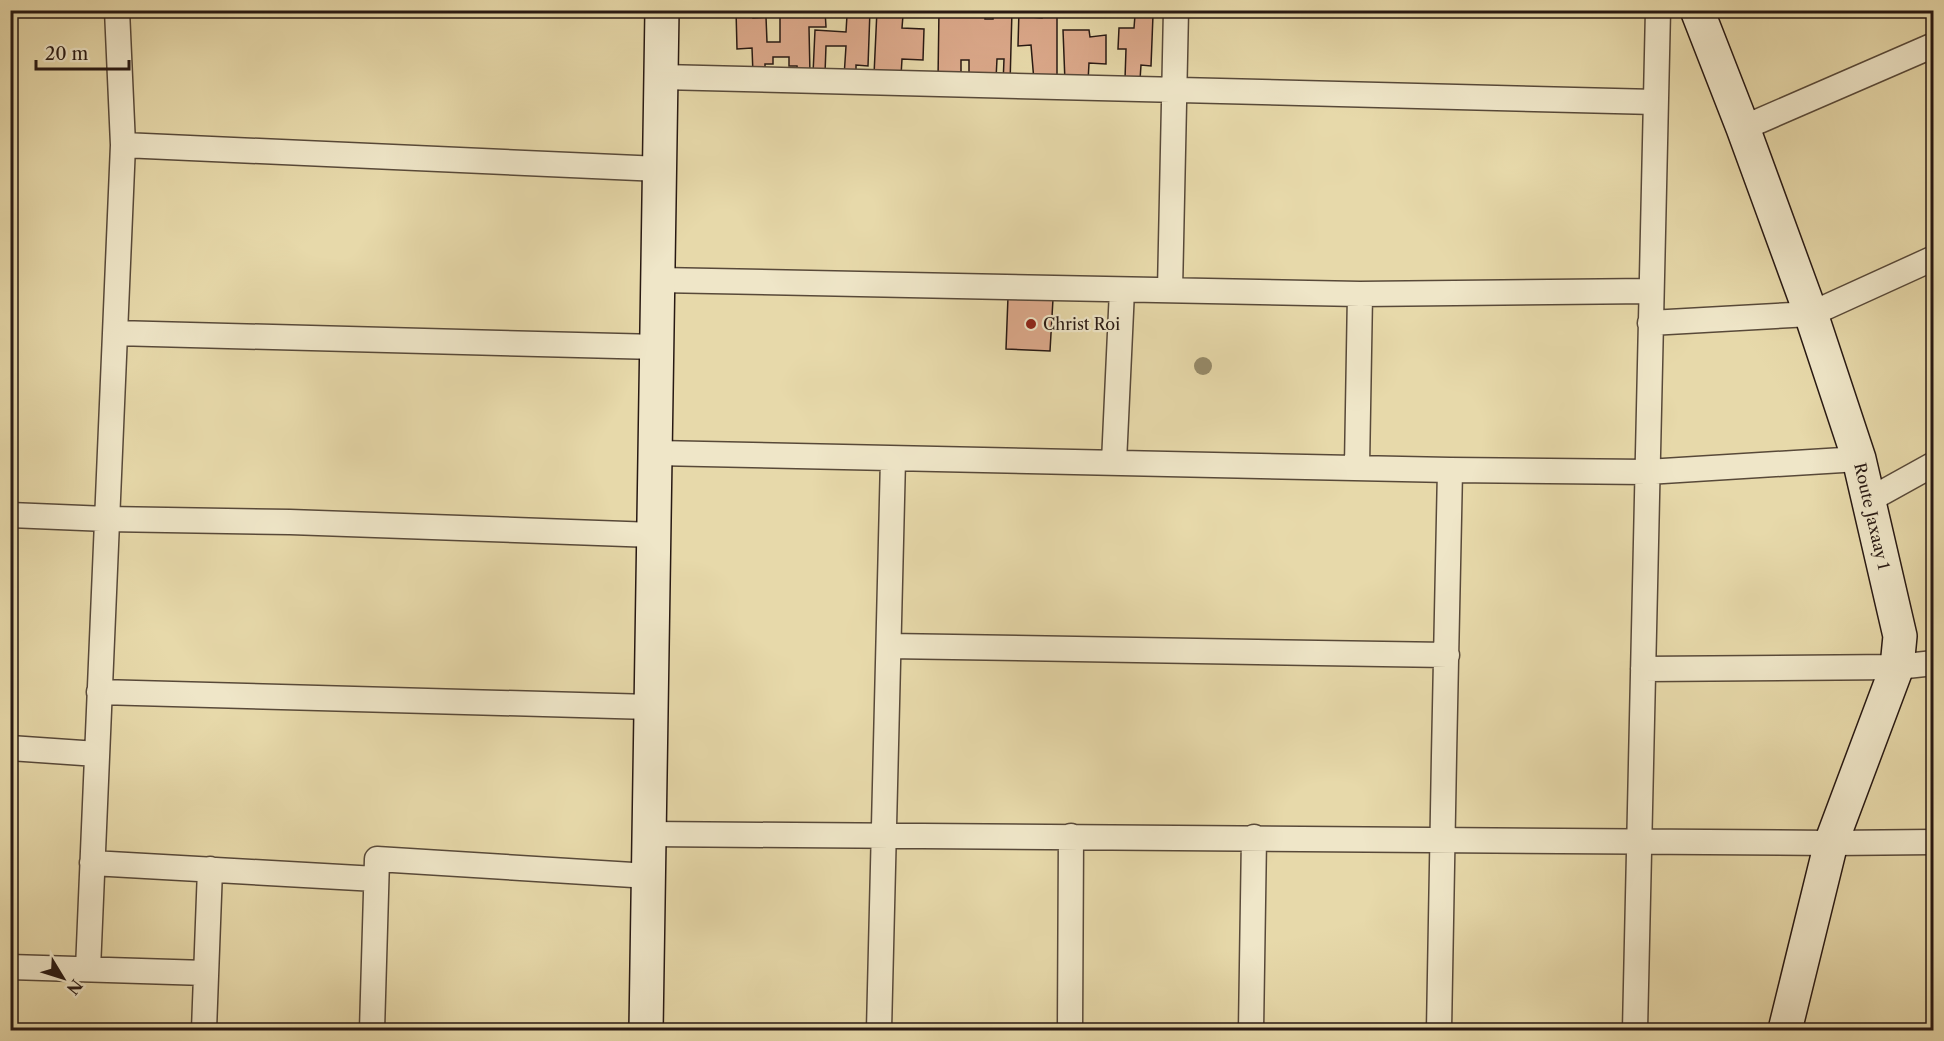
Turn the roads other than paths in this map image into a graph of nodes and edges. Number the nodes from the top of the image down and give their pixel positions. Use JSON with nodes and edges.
{"nodes":[{"id":1,"x":117,"y":10,"type":"edge"},
{"id":2,"x":662,"y":10,"type":"edge"},
{"id":3,"x":1176,"y":10,"type":"edge"},
{"id":4,"x":1658,"y":10,"type":"edge"},
{"id":5,"x":1697,"y":10,"type":"edge"},
{"id":6,"x":1934,"y":45,"type":"edge"},
{"id":7,"x":662,"y":77,"type":"junction"},
{"id":8,"x":1174,"y":90,"type":"junction"},
{"id":9,"x":1655,"y":102,"type":"junction"},
{"id":10,"x":1743,"y":128,"type":"junction"},
{"id":11,"x":123,"y":145,"type":"junction"},
{"id":12,"x":660,"y":169,"type":"junction"},
{"id":13,"x":1934,"y":258,"type":"edge"},
{"id":14,"x":659,"y":280,"type":"junction"},
{"id":15,"x":1122,"y":290,"type":"junction"},
{"id":16,"x":1170,"y":291,"type":"junction"},
{"id":17,"x":1651,"y":291,"type":"junction"},
{"id":18,"x":1360,"y":294,"type":"junction"},
{"id":19,"x":1811,"y":314,"type":"junction"},
{"id":20,"x":1650,"y":323,"type":"junction"},
{"id":21,"x":115,"y":333,"type":"junction"},
{"id":22,"x":658,"y":347,"type":"junction"},
{"id":23,"x":656,"y":453,"type":"junction"},
{"id":24,"x":893,"y":459,"type":"junction"},
{"id":25,"x":1860,"y":459,"type":"junction"},
{"id":26,"x":1114,"y":462,"type":"junction"},
{"id":27,"x":1934,"y":464,"type":"edge"},
{"id":28,"x":1357,"y":466,"type":"junction"},
{"id":29,"x":1450,"y":470,"type":"junction"},
{"id":30,"x":1647,"y":472,"type":"junction"},
{"id":31,"x":1869,"y":500,"type":"junction"},
{"id":32,"x":10,"y":515,"type":"edge"},
{"id":33,"x":107,"y":519,"type":"junction"},
{"id":34,"x":654,"y":535,"type":"junction"},
{"id":35,"x":889,"y":646,"type":"junction"},
{"id":36,"x":1447,"y":655,"type":"junction"},
{"id":37,"x":1934,"y":663,"type":"edge"},
{"id":38,"x":1897,"y":667,"type":"junction"},
{"id":39,"x":1643,"y":669,"type":"junction"},
{"id":40,"x":99,"y":692,"type":"junction"},
{"id":41,"x":651,"y":707,"type":"junction"},
{"id":42,"x":10,"y":748,"type":"edge"},
{"id":43,"x":97,"y":754,"type":"junction"},
{"id":44,"x":649,"y":834,"type":"junction"},
{"id":45,"x":883,"y":835,"type":"junction"},
{"id":46,"x":1071,"y":837,"type":"junction"},
{"id":47,"x":1254,"y":837,"type":"junction"},
{"id":48,"x":1441,"y":839,"type":"junction"},
{"id":49,"x":1639,"y":840,"type":"junction"},
{"id":50,"x":1934,"y":842,"type":"edge"},
{"id":51,"x":1831,"y":843,"type":"junction"},
{"id":52,"x":92,"y":863,"type":"junction"},
{"id":53,"x":210,"y":869,"type":"junction"},
{"id":54,"x":649,"y":876,"type":"junction"},
{"id":55,"x":376,"y":879,"type":"junction"},
{"id":56,"x":10,"y":966,"type":"edge"},
{"id":57,"x":88,"y":969,"type":"junction"},
{"id":58,"x":206,"y":973,"type":"junction"},
{"id":59,"x":204,"y":1030,"type":"edge"},
{"id":60,"x":372,"y":1030,"type":"edge"},
{"id":61,"x":646,"y":1030,"type":"edge"},
{"id":62,"x":879,"y":1030,"type":"edge"},
{"id":63,"x":1070,"y":1030,"type":"edge"},
{"id":64,"x":1251,"y":1030,"type":"edge"},
{"id":65,"x":1439,"y":1030,"type":"edge"},
{"id":66,"x":1635,"y":1030,"type":"edge"},
{"id":67,"x":1785,"y":1030,"type":"edge"}],
"edges":[{"from":1,"to":11,"type":"street"},
{"from":2,"to":7,"type":"street"},
{"from":3,"to":8,"type":"street"},
{"from":4,"to":9,"type":"street"},
{"from":5,"to":10,"type":"street","name":"Route Jaxaay 1"},
{"from":6,"to":10,"type":"street"},
{"from":7,"to":8,"type":"street"},
{"from":7,"to":12,"type":"street"},
{"from":8,"to":9,"type":"street"},
{"from":8,"to":16,"type":"street"},
{"from":9,"to":17,"type":"street"},
{"from":10,"to":19,"type":"street","name":"Route Jaxaay 1"},
{"from":11,"to":12,"type":"street"},
{"from":11,"to":21,"type":"street"},
{"from":12,"to":14,"type":"street"},
{"from":13,"to":19,"type":"street"},
{"from":14,"to":15,"type":"street"},
{"from":14,"to":22,"type":"street"},
{"from":15,"to":16,"type":"street"},
{"from":15,"to":26,"type":"street"},
{"from":16,"to":18,"type":"street"},
{"from":17,"to":18,"type":"street"},
{"from":17,"to":20,"type":"street"},
{"from":18,"to":28,"type":"street"},
{"from":19,"to":20,"type":"street"},
{"from":19,"to":25,"type":"street","name":"Route Jaxaay 1"},
{"from":20,"to":30,"type":"street"},
{"from":21,"to":22,"type":"street"},
{"from":21,"to":33,"type":"street"},
{"from":22,"to":23,"type":"street"},
{"from":23,"to":24,"type":"street"},
{"from":23,"to":34,"type":"street"},
{"from":24,"to":26,"type":"street"},
{"from":24,"to":35,"type":"street"},
{"from":25,"to":30,"type":"street"},
{"from":25,"to":31,"type":"street","name":"Route Jaxaay 1"},
{"from":26,"to":28,"type":"street"},
{"from":27,"to":31,"type":"street"},
{"from":28,"to":29,"type":"street"},
{"from":29,"to":30,"type":"street"},
{"from":29,"to":36,"type":"street"},
{"from":30,"to":39,"type":"street"},
{"from":31,"to":38,"type":"street","name":"Route Jaxaay 1"},
{"from":32,"to":33,"type":"street"},
{"from":33,"to":34,"type":"street"},
{"from":33,"to":40,"type":"street"},
{"from":34,"to":41,"type":"street"},
{"from":35,"to":36,"type":"street"},
{"from":35,"to":45,"type":"street"},
{"from":36,"to":48,"type":"street"},
{"from":37,"to":38,"type":"street"},
{"from":38,"to":39,"type":"street"},
{"from":38,"to":51,"type":"street","name":"Route Jaxaay 1"},
{"from":39,"to":49,"type":"street"},
{"from":40,"to":41,"type":"street"},
{"from":40,"to":43,"type":"street"},
{"from":41,"to":44,"type":"street"},
{"from":42,"to":43,"type":"street"},
{"from":43,"to":52,"type":"street"},
{"from":44,"to":45,"type":"street"},
{"from":44,"to":54,"type":"street"},
{"from":45,"to":46,"type":"street"},
{"from":45,"to":62,"type":"street"},
{"from":46,"to":47,"type":"street"},
{"from":46,"to":63,"type":"street"},
{"from":47,"to":48,"type":"street"},
{"from":47,"to":64,"type":"street"},
{"from":48,"to":49,"type":"street"},
{"from":48,"to":65,"type":"street"},
{"from":49,"to":51,"type":"street"},
{"from":49,"to":66,"type":"street"},
{"from":50,"to":51,"type":"street"},
{"from":51,"to":67,"type":"street","name":"Route Jaxaay 1"},
{"from":52,"to":53,"type":"street"},
{"from":52,"to":57,"type":"street"},
{"from":53,"to":55,"type":"street"},
{"from":53,"to":58,"type":"street"},
{"from":54,"to":55,"type":"street"},
{"from":54,"to":61,"type":"street"},
{"from":55,"to":60,"type":"street"},
{"from":56,"to":57,"type":"street"},
{"from":57,"to":58,"type":"street"},
{"from":58,"to":59,"type":"street"}]}
